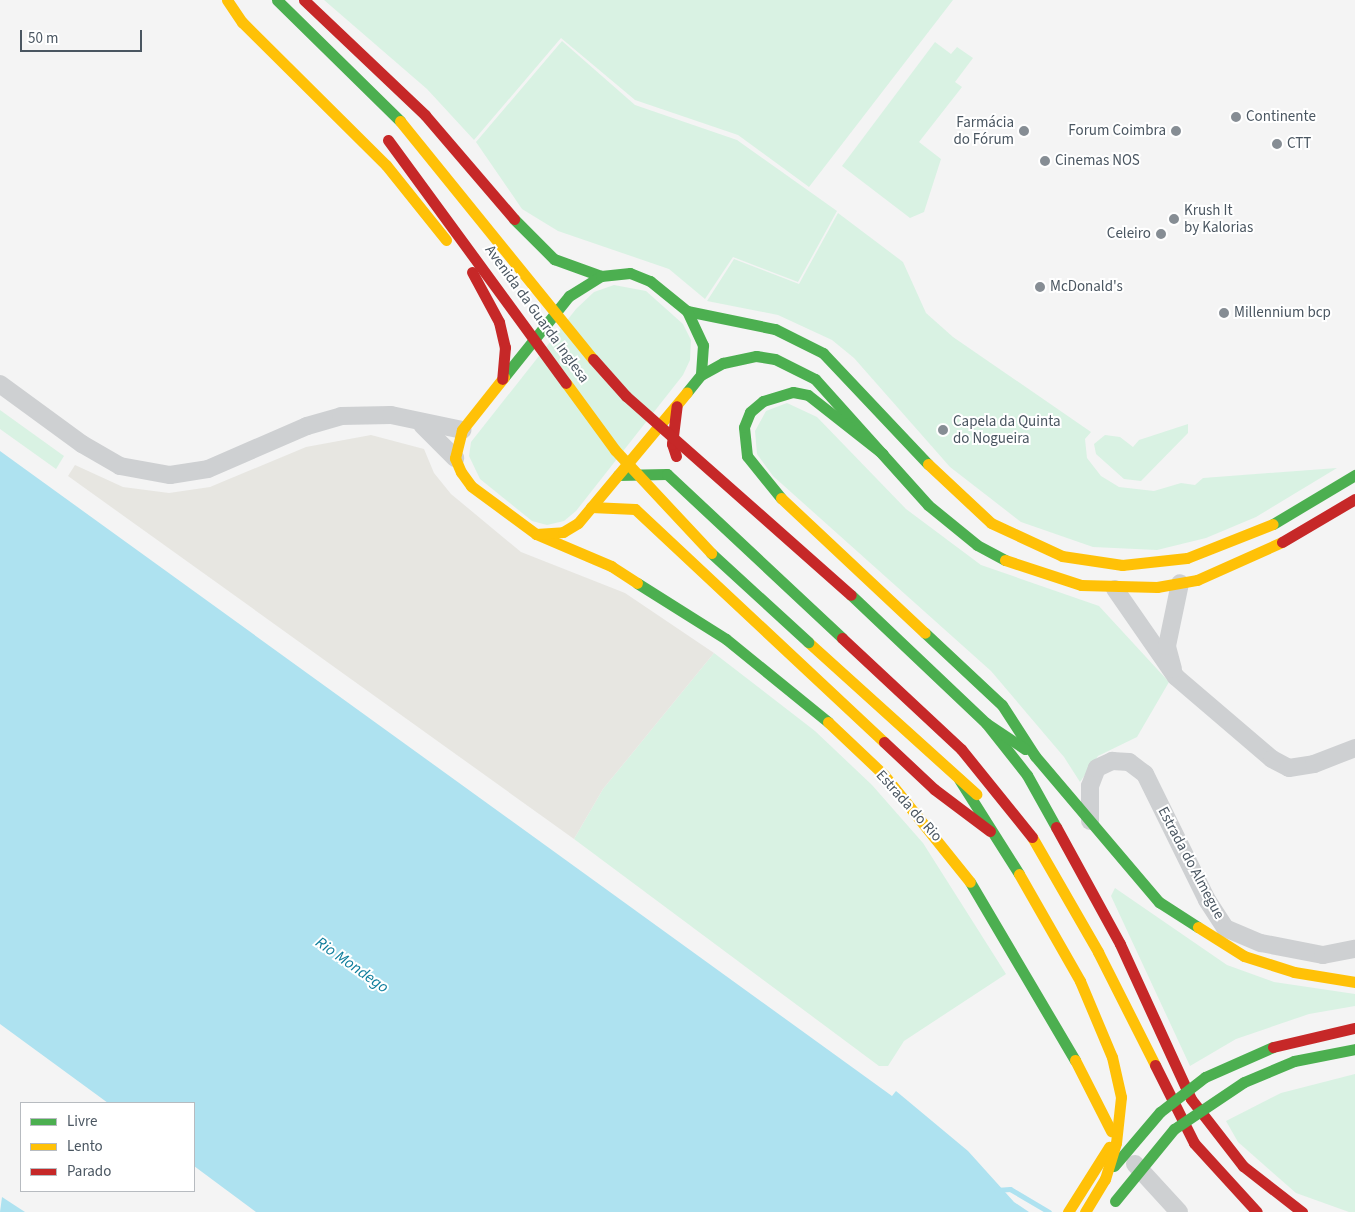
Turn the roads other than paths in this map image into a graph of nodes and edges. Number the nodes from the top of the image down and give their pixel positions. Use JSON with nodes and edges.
{"nodes":[{"id":1,"x":227,"y":0,"type":"edge"},
{"id":2,"x":277,"y":0,"type":"edge"},
{"id":3,"x":304,"y":0,"type":"edge"},
{"id":4,"x":385,"y":137,"type":"dead end"},
{"id":5,"x":601,"y":276,"type":"junction"},
{"id":6,"x":687,"y":311,"type":"junction"},
{"id":7,"x":702,"y":375,"type":"junction"},
{"id":8,"x":502,"y":379,"type":"junction"},
{"id":9,"x":0,"y":384,"type":"edge"},
{"id":10,"x":677,"y":406,"type":"junction"},
{"id":11,"x":422,"y":425,"type":"junction"},
{"id":12,"x":462,"y":430,"type":"junction"},
{"id":13,"x":883,"y":454,"type":"junction"},
{"id":14,"x":455,"y":458,"type":"junction"},
{"id":15,"x":684,"y":469,"type":"dead end"},
{"id":16,"x":618,"y":475,"type":"junction"},
{"id":17,"x":1355,"y":475,"type":"edge"},
{"id":18,"x":1355,"y":499,"type":"edge"},
{"id":19,"x":591,"y":507,"type":"junction"},
{"id":20,"x":582,"y":519,"type":"junction"},
{"id":21,"x":536,"y":534,"type":"junction"},
{"id":22,"x":611,"y":566,"type":"junction"},
{"id":23,"x":1180,"y":583,"type":"junction"},
{"id":24,"x":1115,"y":588,"type":"junction"},
{"id":25,"x":1176,"y":677,"type":"junction"},
{"id":26,"x":986,"y":723,"type":"junction"},
{"id":27,"x":1355,"y":748,"type":"edge"},
{"id":28,"x":1035,"y":756,"type":"junction"},
{"id":29,"x":959,"y":779,"type":"junction"},
{"id":30,"x":1021,"y":791,"type":"dead end"},
{"id":31,"x":1045,"y":812,"type":"junction"},
{"id":32,"x":1090,"y":821,"type":"junction"},
{"id":33,"x":990,"y":831,"type":"junction"},
{"id":34,"x":1042,"y":858,"type":"junction"},
{"id":35,"x":1355,"y":949,"type":"edge"},
{"id":36,"x":1355,"y":982,"type":"edge"},
{"id":37,"x":1354,"y":1028,"type":"edge"},
{"id":38,"x":1355,"y":1049,"type":"edge"},
{"id":39,"x":1114,"y":1147,"type":"junction"},
{"id":40,"x":1105,"y":1179,"type":"junction"},
{"id":41,"x":1068,"y":1212,"type":"edge"},
{"id":42,"x":1085,"y":1212,"type":"edge"},
{"id":43,"x":1108,"y":1212,"type":"edge"},
{"id":44,"x":1179,"y":1212,"type":"edge"},
{"id":45,"x":1256,"y":1212,"type":"edge"},
{"id":46,"x":1302,"y":1212,"type":"edge"}],
"edges":[{"from":1,"to":8,"type":"main road"},
{"from":2,"to":26,"type":"main road","name":"Avenida da Guarda Inglesa","bridge":true},
{"from":3,"to":5,"type":"main road"},
{"from":4,"to":29,"type":"main road","name":"Avenida da Guarda Inglesa","bridge":true},
{"from":5,"to":6,"type":"main road"},
{"from":5,"to":8,"type":"main road"},
{"from":6,"to":7,"type":"main road"},
{"from":6,"to":17,"type":"main road"},
{"from":7,"to":10,"type":"main road"},
{"from":7,"to":13,"type":"main road"},
{"from":8,"to":12,"type":"main road"},
{"from":9,"to":11,"type":"street"},
{"from":10,"to":15,"type":"main road"},
{"from":10,"to":16,"type":"main road"},
{"from":11,"to":12,"type":"street"},
{"from":11,"to":14,"type":"street"},
{"from":12,"to":14,"type":"main road"},
{"from":13,"to":24,"type":"main road"},
{"from":13,"to":28,"type":"main road"},
{"from":14,"to":21,"type":"main road","name":"Estrada do Rio"},
{"from":16,"to":19,"type":"main road"},
{"from":16,"to":34,"type":"main road"},
{"from":18,"to":23,"type":"main road"},
{"from":19,"to":20,"type":"main road"},
{"from":19,"to":33,"type":"main road"},
{"from":20,"to":21,"type":"main road"},
{"from":20,"to":22,"type":"main road","name":"Estrada do Rio"},
{"from":21,"to":22,"type":"main road","name":"Estrada do Rio"},
{"from":22,"to":39,"type":"main road","name":"Estrada do Rio"},
{"from":23,"to":24,"type":"main road"},
{"from":23,"to":25,"type":"street"},
{"from":24,"to":25,"type":"street"},
{"from":25,"to":27,"type":"street"},
{"from":26,"to":28,"type":"main road"},
{"from":26,"to":31,"type":"main road"},
{"from":28,"to":32,"type":"main road"},
{"from":29,"to":33,"type":"main road"},
{"from":29,"to":34,"type":"main road","name":"Avenida da Guarda Inglesa"},
{"from":30,"to":31,"type":"main road"},
{"from":31,"to":46,"type":"main road"},
{"from":32,"to":35,"type":"street","name":"Estrada do Almegue"},
{"from":32,"to":36,"type":"main road"},
{"from":33,"to":40,"type":"main road","bridge":true},
{"from":34,"to":45,"type":"main road"},
{"from":37,"to":40,"type":"main road","bridge":true},
{"from":38,"to":43,"type":"main road","bridge":true},
{"from":39,"to":41,"type":"main road"},
{"from":39,"to":44,"type":"street"},
{"from":40,"to":42,"type":"main road"}]}
